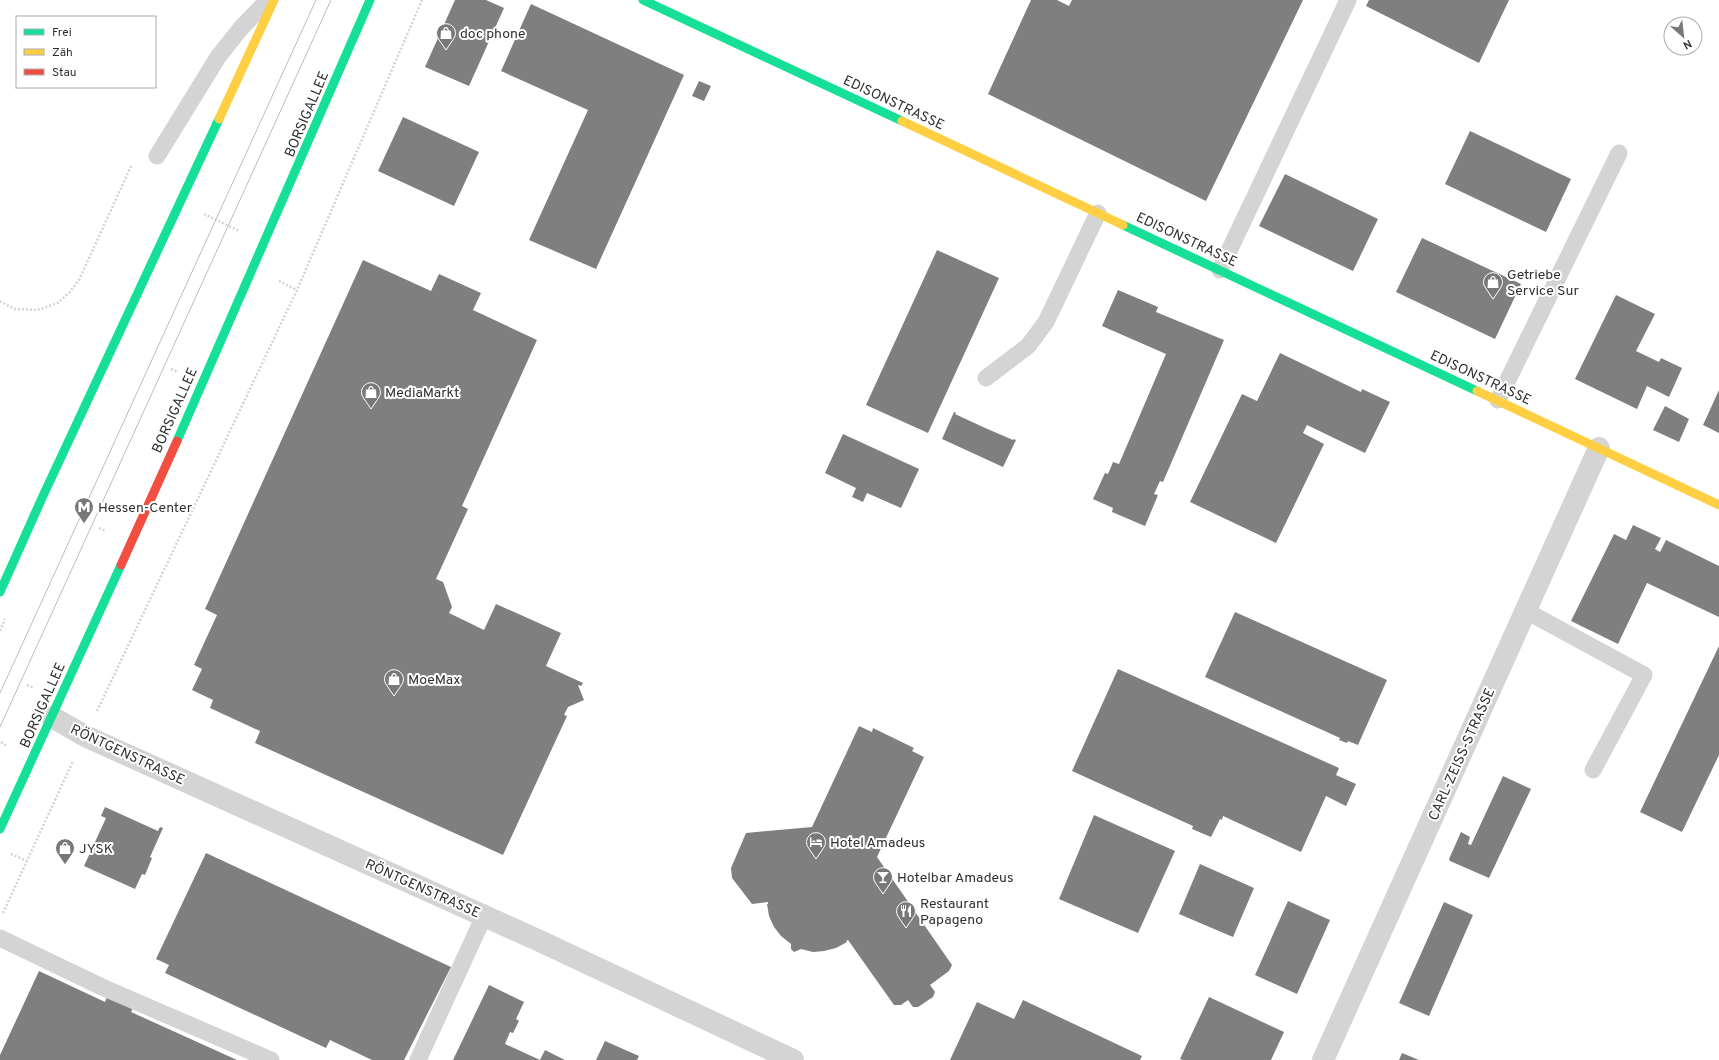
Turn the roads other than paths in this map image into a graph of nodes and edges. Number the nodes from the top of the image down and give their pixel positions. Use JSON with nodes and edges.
{"nodes":[{"id":1,"x":268,"y":0,"type":"edge"},
{"id":2,"x":274,"y":0,"type":"edge"},
{"id":3,"x":370,"y":0,"type":"edge"},
{"id":4,"x":643,"y":0,"type":"edge"},
{"id":5,"x":1348,"y":0,"type":"edge"},
{"id":6,"x":1619,"y":153,"type":"dead end"},
{"id":7,"x":157,"y":156,"type":"dead end"},
{"id":8,"x":1098,"y":213,"type":"junction"},
{"id":9,"x":1220,"y":270,"type":"junction"},
{"id":10,"x":986,"y":378,"type":"dead end"},
{"id":11,"x":1498,"y":400,"type":"junction"},
{"id":12,"x":1599,"y":448,"type":"junction"},
{"id":13,"x":1719,"y":505,"type":"edge"},
{"id":14,"x":0,"y":592,"type":"edge"},
{"id":15,"x":1526,"y":611,"type":"junction"},
{"id":16,"x":52,"y":718,"type":"junction"},
{"id":17,"x":1593,"y":770,"type":"dead end"},
{"id":18,"x":0,"y":829,"type":"edge"},
{"id":19,"x":484,"y":916,"type":"junction"},
{"id":20,"x":0,"y":938,"type":"edge"},
{"id":21,"x":271,"y":1060,"type":"edge"},
{"id":22,"x":418,"y":1060,"type":"edge"},
{"id":23,"x":793,"y":1060,"type":"edge"},
{"id":24,"x":1323,"y":1060,"type":"edge"}],
"edges":[{"from":1,"to":7,"type":"lane"},
{"from":2,"to":14,"type":"main road"},
{"from":3,"to":16,"type":"main road","name":"BORSIGALLEE"},
{"from":4,"to":8,"type":"main road","name":"EDISONSTRASSE"},
{"from":5,"to":9,"type":"lane"},
{"from":6,"to":11,"type":"lane"},
{"from":8,"to":9,"type":"main road","name":"EDISONSTRASSE"},
{"from":8,"to":10,"type":"lane"},
{"from":9,"to":11,"type":"main road","name":"EDISONSTRASSE"},
{"from":11,"to":12,"type":"main road","name":"EDISONSTRASSE"},
{"from":12,"to":13,"type":"main road","name":"EDISONSTRASSE"},
{"from":12,"to":15,"type":"street","name":"CARL-ZEISS-STRASSE"},
{"from":15,"to":17,"type":"lane"},
{"from":15,"to":24,"type":"street","name":"CARL-ZEISS-STRASSE"},
{"from":16,"to":18,"type":"main road","name":"BORSIGALLEE"},
{"from":16,"to":19,"type":"street","name":"RÖNTGENSTRASSE"},
{"from":19,"to":22,"type":"lane"},
{"from":19,"to":23,"type":"street","name":"RÖNTGENSTRASSE"},
{"from":20,"to":21,"type":"lane"}]}
